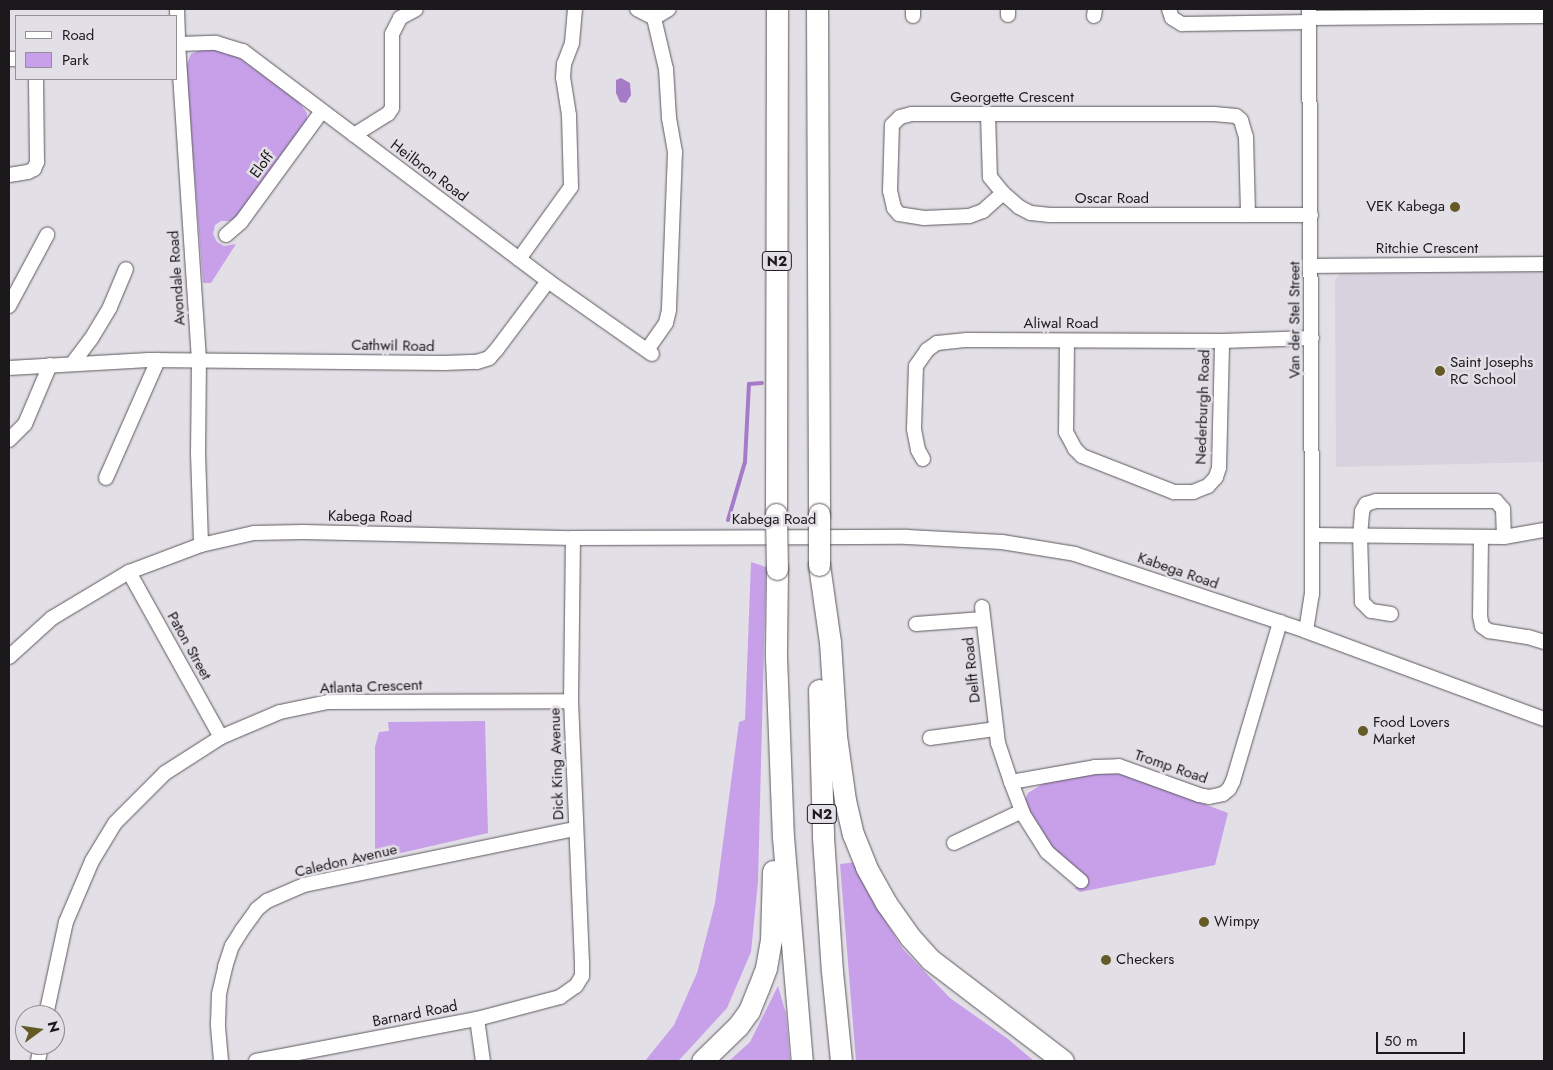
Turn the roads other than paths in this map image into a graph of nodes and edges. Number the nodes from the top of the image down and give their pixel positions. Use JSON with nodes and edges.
{"nodes":[{"id":1,"x":416,"y":9,"type":"edge"},
{"id":2,"x":575,"y":9,"type":"edge"},
{"id":3,"x":637,"y":9,"type":"edge"},
{"id":4,"x":669,"y":9,"type":"edge"},
{"id":5,"x":777,"y":9,"type":"edge"},
{"id":6,"x":817,"y":9,"type":"edge"},
{"id":7,"x":1169,"y":9,"type":"edge"},
{"id":8,"x":1454,"y":13,"type":"edge"},
{"id":9,"x":1260,"y":16,"type":"edge"},
{"id":10,"x":1309,"y":16,"type":"edge"},
{"id":11,"x":1544,"y":16,"type":"edge"},
{"id":12,"x":654,"y":18,"type":"junction"},
{"id":13,"x":178,"y":44,"type":"joint"},
{"id":14,"x":36,"y":80,"type":"edge"},
{"id":15,"x":322,"y":111,"type":"junction"},
{"id":16,"x":988,"y":115,"type":"junction"},
{"id":17,"x":354,"y":135,"type":"junction"},
{"id":18,"x":9,"y":175,"type":"edge"},
{"id":19,"x":1003,"y":193,"type":"junction"},
{"id":20,"x":1248,"y":215,"type":"junction"},
{"id":21,"x":1311,"y":215,"type":"junction"},
{"id":22,"x":47,"y":235,"type":"dead end"},
{"id":23,"x":226,"y":235,"type":"dead end"},
{"id":24,"x":519,"y":259,"type":"junction"},
{"id":25,"x":1544,"y":264,"type":"edge"},
{"id":26,"x":1311,"y":266,"type":"junction"},
{"id":27,"x":126,"y":269,"type":"dead end"},
{"id":28,"x":548,"y":281,"type":"junction"},
{"id":29,"x":9,"y":306,"type":"edge"},
{"id":30,"x":1312,"y":338,"type":"junction"},
{"id":31,"x":91,"y":339,"type":"junction"},
{"id":32,"x":1067,"y":341,"type":"junction"},
{"id":33,"x":1222,"y":341,"type":"junction"},
{"id":34,"x":158,"y":360,"type":"junction"},
{"id":35,"x":199,"y":360,"type":"junction"},
{"id":36,"x":96,"y":362,"type":"junction"},
{"id":37,"x":72,"y":364,"type":"junction"},
{"id":38,"x":50,"y":365,"type":"junction"},
{"id":39,"x":9,"y":368,"type":"edge"},
{"id":40,"x":9,"y":440,"type":"edge"},
{"id":41,"x":923,"y":459,"type":"dead end"},
{"id":42,"x":106,"y":478,"type":"dead end"},
{"id":43,"x":1544,"y":530,"type":"edge"},
{"id":44,"x":1312,"y":535,"type":"junction"},
{"id":45,"x":1360,"y":536,"type":"junction"},
{"id":46,"x":1481,"y":537,"type":"junction"},
{"id":47,"x":1504,"y":537,"type":"junction"},
{"id":48,"x":573,"y":538,"type":"junction"},
{"id":49,"x":201,"y":545,"type":"junction"},
{"id":50,"x":819,"y":565,"type":"junction"},
{"id":51,"x":129,"y":572,"type":"junction"},
{"id":52,"x":1391,"y":614,"type":"dead end"},
{"id":53,"x":1280,"y":622,"type":"junction"},
{"id":54,"x":916,"y":624,"type":"dead end"},
{"id":55,"x":1306,"y":632,"type":"junction"},
{"id":56,"x":1544,"y":642,"type":"edge"},
{"id":57,"x":9,"y":657,"type":"edge"},
{"id":58,"x":776,"y":657,"type":"junction"},
{"id":59,"x":571,"y":701,"type":"junction"},
{"id":60,"x":1544,"y":720,"type":"edge"},
{"id":61,"x":996,"y":728,"type":"junction"},
{"id":62,"x":220,"y":737,"type":"junction"},
{"id":63,"x":930,"y":738,"type":"dead end"},
{"id":64,"x":1012,"y":782,"type":"junction"},
{"id":65,"x":1022,"y":811,"type":"junction"},
{"id":66,"x":575,"y":829,"type":"junction"},
{"id":67,"x":954,"y":843,"type":"dead end"},
{"id":68,"x":1081,"y":881,"type":"dead end"},
{"id":69,"x":576,"y":986,"type":"joint"},
{"id":70,"x":48,"y":1005,"type":"edge"},
{"id":71,"x":477,"y":1019,"type":"junction"},
{"id":72,"x":221,"y":1061,"type":"edge"},
{"id":73,"x":256,"y":1061,"type":"edge"},
{"id":74,"x":483,"y":1061,"type":"edge"},
{"id":75,"x":702,"y":1061,"type":"edge"},
{"id":76,"x":802,"y":1061,"type":"edge"},
{"id":77,"x":841,"y":1061,"type":"edge"},
{"id":78,"x":1063,"y":1061,"type":"edge"}],
"edges":[{"from":1,"to":17,"type":"street"},
{"from":2,"to":24,"type":"street"},
{"from":3,"to":12,"type":"street"},
{"from":4,"to":12,"type":"street"},
{"from":5,"to":58,"type":"highway","number":"N2","bridge":true},
{"from":6,"to":50,"type":"highway","number":"N2","bridge":true},
{"from":7,"to":9,"type":"street"},
{"from":8,"to":10,"type":"street"},
{"from":8,"to":11,"type":"street"},
{"from":9,"to":10,"type":"street"},
{"from":10,"to":21,"type":"street","name":"Van der Stel Street"},
{"from":12,"to":28,"type":"street","name":"Heilbron Road"},
{"from":13,"to":15,"type":"street","name":"Heilbron Road"},
{"from":13,"to":35,"type":"street","name":"Avondale Road"},
{"from":14,"to":18,"type":"street"},
{"from":15,"to":17,"type":"street","name":"Heilbron Road"},
{"from":15,"to":23,"type":"street","name":"Eloff"},
{"from":16,"to":19,"type":"street","name":"Oscar Road"},
{"from":16,"to":19,"type":"street","name":"Georgette Crescent"},
{"from":16,"to":20,"type":"street","name":"Georgette Crescent"},
{"from":17,"to":24,"type":"street","name":"Heilbron Road"},
{"from":19,"to":20,"type":"street","name":"Oscar Road"},
{"from":20,"to":21,"type":"street","name":"Oscar Road"},
{"from":21,"to":26,"type":"street","name":"Van der Stel Street"},
{"from":22,"to":29,"type":"street"},
{"from":24,"to":28,"type":"street","name":"Heilbron Road"},
{"from":25,"to":26,"type":"street","name":"Ritchie Crescent"},
{"from":26,"to":30,"type":"street","name":"Van der Stel Street"},
{"from":27,"to":31,"type":"street"},
{"from":28,"to":35,"type":"street","name":"Cathwil Road"},
{"from":30,"to":33,"type":"street","name":"Aliwal Road"},
{"from":30,"to":44,"type":"street","name":"Van der Stel Street"},
{"from":31,"to":36,"type":"street"},
{"from":31,"to":37,"type":"street"},
{"from":32,"to":33,"type":"street","name":"Aliwal Road"},
{"from":32,"to":33,"type":"street","name":"Nederburgh Road"},
{"from":32,"to":41,"type":"street","name":"Aliwal Road"},
{"from":34,"to":35,"type":"street","name":"Cathwil Road"},
{"from":34,"to":36,"type":"street","name":"Cathwil Road"},
{"from":34,"to":42,"type":"street"},
{"from":35,"to":49,"type":"street","name":"Avondale Road"},
{"from":36,"to":37,"type":"street","name":"Cathwil Road"},
{"from":37,"to":38,"type":"street","name":"Cathwil Road"},
{"from":38,"to":39,"type":"street","name":"Cathwil Road"},
{"from":38,"to":40,"type":"street"},
{"from":43,"to":47,"type":"street"},
{"from":44,"to":45,"type":"street"},
{"from":44,"to":55,"type":"street","name":"Van der Stel Street"},
{"from":45,"to":46,"type":"street"},
{"from":45,"to":47,"type":"street"},
{"from":45,"to":52,"type":"street"},
{"from":46,"to":47,"type":"street"},
{"from":46,"to":56,"type":"street"},
{"from":48,"to":49,"type":"street","name":"Kabega Road"},
{"from":48,"to":53,"type":"street","name":"Kabega Road"},
{"from":48,"to":59,"type":"street","name":"Dick King Avenue"},
{"from":49,"to":51,"type":"street","name":"Kabega Road"},
{"from":50,"to":77,"type":"highway","number":"N2"},
{"from":50,"to":78,"type":"highway"},
{"from":51,"to":57,"type":"street","name":"Kabega Road"},
{"from":51,"to":62,"type":"street","name":"Paton Street"},
{"from":53,"to":55,"type":"street","name":"Kabega Road"},
{"from":53,"to":64,"type":"street","name":"Tromp Road"},
{"from":54,"to":61,"type":"street","name":"Delft Road"},
{"from":55,"to":60,"type":"street","name":"Kabega Road"},
{"from":58,"to":75,"type":"highway"},
{"from":58,"to":76,"type":"highway","number":"N2"},
{"from":59,"to":62,"type":"street","name":"Atlanta Crescent"},
{"from":59,"to":66,"type":"street","name":"Dick King Avenue"},
{"from":61,"to":63,"type":"street"},
{"from":61,"to":64,"type":"street","name":"Delft Road"},
{"from":62,"to":70,"type":"street","name":"Atlanta Crescent"},
{"from":64,"to":65,"type":"street","name":"Delft Road"},
{"from":65,"to":67,"type":"street"},
{"from":65,"to":68,"type":"street","name":"Delft Road"},
{"from":66,"to":69,"type":"street","name":"Dick King Avenue"},
{"from":66,"to":72,"type":"street","name":"Caledon Avenue"},
{"from":69,"to":71,"type":"street","name":"Barnard Road"},
{"from":71,"to":73,"type":"street","name":"Barnard Road"},
{"from":71,"to":74,"type":"street"}]}
